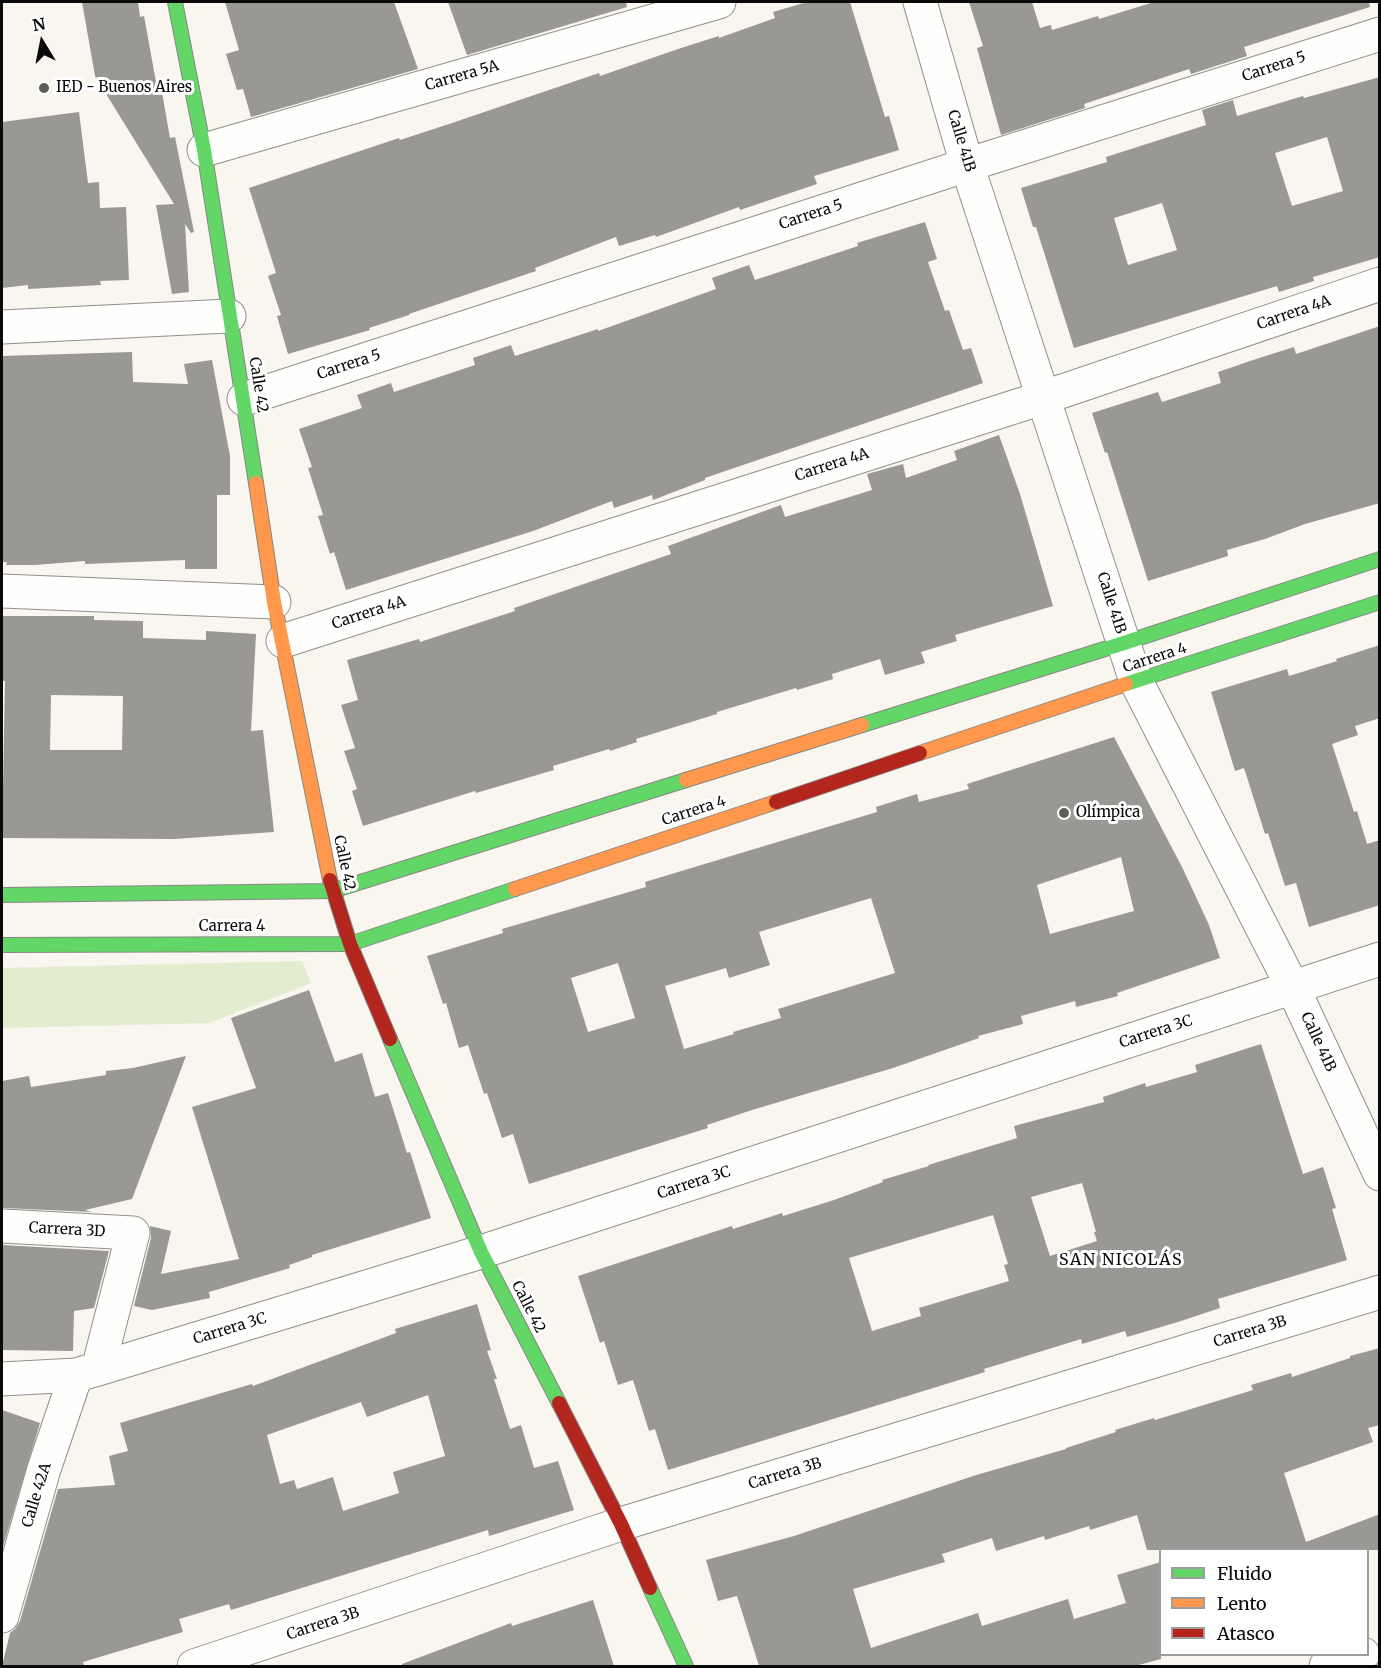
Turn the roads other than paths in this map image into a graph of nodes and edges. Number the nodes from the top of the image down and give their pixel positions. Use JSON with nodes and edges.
{"nodes":[{"id":1,"x":175,"y":2,"type":"edge"},
{"id":2,"x":719,"y":2,"type":"edge"},
{"id":3,"x":920,"y":2,"type":"edge"},
{"id":4,"x":1380,"y":34,"type":"edge"},
{"id":5,"x":204,"y":150,"type":"junction"},
{"id":6,"x":968,"y":165,"type":"junction"},
{"id":7,"x":1380,"y":284,"type":"edge"},
{"id":8,"x":229,"y":316,"type":"junction"},
{"id":9,"x":2,"y":327,"type":"edge"},
{"id":10,"x":1042,"y":398,"type":"junction"},
{"id":11,"x":244,"y":399,"type":"junction"},
{"id":12,"x":1380,"y":559,"type":"edge"},
{"id":13,"x":2,"y":591,"type":"edge"},
{"id":14,"x":273,"y":602,"type":"junction"},
{"id":15,"x":1380,"y":602,"type":"edge"},
{"id":16,"x":283,"y":641,"type":"junction"},
{"id":17,"x":1124,"y":643,"type":"junction"},
{"id":18,"x":1136,"y":681,"type":"junction"},
{"id":19,"x":332,"y":891,"type":"junction"},
{"id":20,"x":2,"y":895,"type":"edge"},
{"id":21,"x":350,"y":944,"type":"junction"},
{"id":22,"x":2,"y":945,"type":"edge"},
{"id":23,"x":1380,"y":959,"type":"edge"},
{"id":24,"x":1293,"y":988,"type":"junction"},
{"id":25,"x":1380,"y":1174,"type":"edge"},
{"id":26,"x":2,"y":1227,"type":"edge"},
{"id":27,"x":133,"y":1233,"type":"joint"},
{"id":28,"x":481,"y":1252,"type":"junction"},
{"id":29,"x":1380,"y":1293,"type":"edge"},
{"id":30,"x":87,"y":1372,"type":"junction"},
{"id":31,"x":2,"y":1380,"type":"edge"},
{"id":32,"x":621,"y":1524,"type":"junction"},
{"id":33,"x":2,"y":1616,"type":"edge"},
{"id":34,"x":1358,"y":1656,"type":"edge"},
{"id":35,"x":194,"y":1666,"type":"edge"},
{"id":36,"x":686,"y":1666,"type":"edge"},
{"id":37,"x":1326,"y":1666,"type":"edge"}],
"edges":[{"from":1,"to":5,"type":"street","name":"Calle 42"},
{"from":2,"to":5,"type":"street","name":"Carrera 5A"},
{"from":3,"to":6,"type":"street","name":"Calle 41B"},
{"from":4,"to":6,"type":"street","name":"Carrera 5"},
{"from":5,"to":8,"type":"street","name":"Calle 42"},
{"from":6,"to":10,"type":"street","name":"Calle 41B"},
{"from":6,"to":11,"type":"street","name":"Carrera 5"},
{"from":7,"to":10,"type":"street","name":"Carrera 4A"},
{"from":8,"to":9,"type":"street"},
{"from":8,"to":11,"type":"street","name":"Calle 42"},
{"from":10,"to":16,"type":"street","name":"Carrera 4A"},
{"from":10,"to":17,"type":"street","name":"Calle 41B"},
{"from":11,"to":14,"type":"street","name":"Calle 42"},
{"from":12,"to":17,"type":"street","name":"Carrera 4"},
{"from":13,"to":14,"type":"street"},
{"from":14,"to":16,"type":"street","name":"Calle 42"},
{"from":15,"to":18,"type":"street","name":"Carrera 4"},
{"from":16,"to":19,"type":"street","name":"Calle 42"},
{"from":17,"to":18,"type":"street","name":"Calle 41B"},
{"from":17,"to":19,"type":"street","name":"Carrera 4"},
{"from":18,"to":21,"type":"street","name":"Carrera 4"},
{"from":18,"to":24,"type":"street","name":"Calle 41B"},
{"from":19,"to":20,"type":"street","name":"Carrera 4"},
{"from":19,"to":21,"type":"street","name":"Calle 42"},
{"from":21,"to":22,"type":"street","name":"Carrera 4"},
{"from":21,"to":28,"type":"street","name":"Calle 42"},
{"from":23,"to":24,"type":"street","name":"Carrera 3C"},
{"from":24,"to":25,"type":"street","name":"Calle 41B"},
{"from":24,"to":28,"type":"street","name":"Carrera 3C"},
{"from":26,"to":27,"type":"street","name":"Carrera 3D"},
{"from":27,"to":30,"type":"street","name":"Calle 42A"},
{"from":28,"to":30,"type":"street","name":"Carrera 3C"},
{"from":28,"to":32,"type":"street","name":"Calle 42"},
{"from":29,"to":32,"type":"street","name":"Carrera 3B"},
{"from":30,"to":31,"type":"street","name":"Carrera 3C"},
{"from":30,"to":33,"type":"street","name":"Calle 42A"},
{"from":32,"to":35,"type":"street","name":"Carrera 3B"},
{"from":32,"to":36,"type":"street","name":"Calle 42"},
{"from":34,"to":37,"type":"street"}]}
